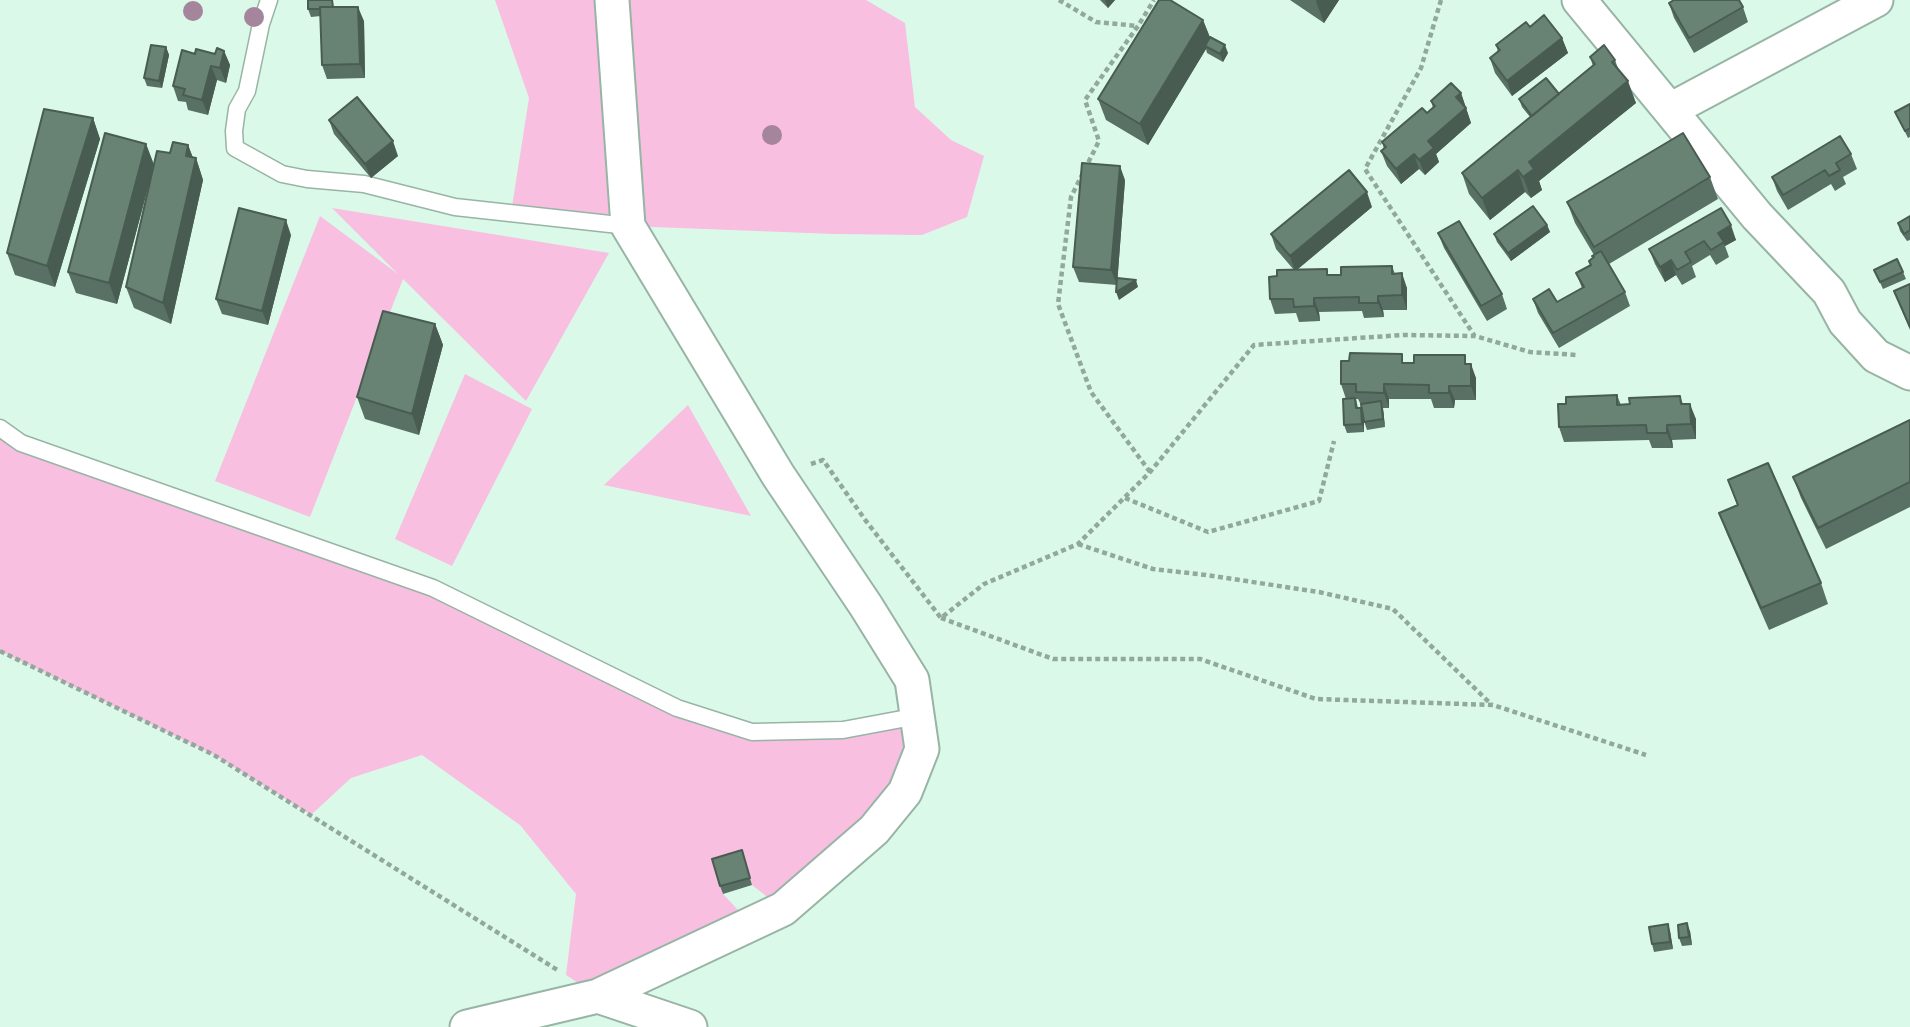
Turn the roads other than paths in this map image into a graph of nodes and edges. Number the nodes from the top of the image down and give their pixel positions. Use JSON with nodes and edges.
{"nodes":[{"id":1,"x":269,"y":0,"type":"edge"},
{"id":2,"x":612,"y":0,"type":"edge"},
{"id":3,"x":1580,"y":0,"type":"edge"},
{"id":4,"x":1876,"y":0,"type":"edge"},
{"id":5,"x":1670,"y":110,"type":"junction"},
{"id":6,"x":628,"y":226,"type":"junction"},
{"id":7,"x":1910,"y":373,"type":"edge"},
{"id":8,"x":0,"y":428,"type":"edge"},
{"id":9,"x":918,"y":716,"type":"junction"},
{"id":10,"x":598,"y":996,"type":"junction"},
{"id":11,"x":467,"y":1027,"type":"edge"},
{"id":12,"x":690,"y":1027,"type":"edge"}],
"edges":[{"from":1,"to":6,"type":"lane"},
{"from":2,"to":6,"type":"street"},
{"from":3,"to":5,"type":"street"},
{"from":4,"to":5,"type":"street"},
{"from":5,"to":7,"type":"street"},
{"from":6,"to":9,"type":"street"},
{"from":8,"to":9,"type":"lane"},
{"from":9,"to":10,"type":"street"},
{"from":10,"to":11,"type":"street"},
{"from":10,"to":12,"type":"street"}]}
